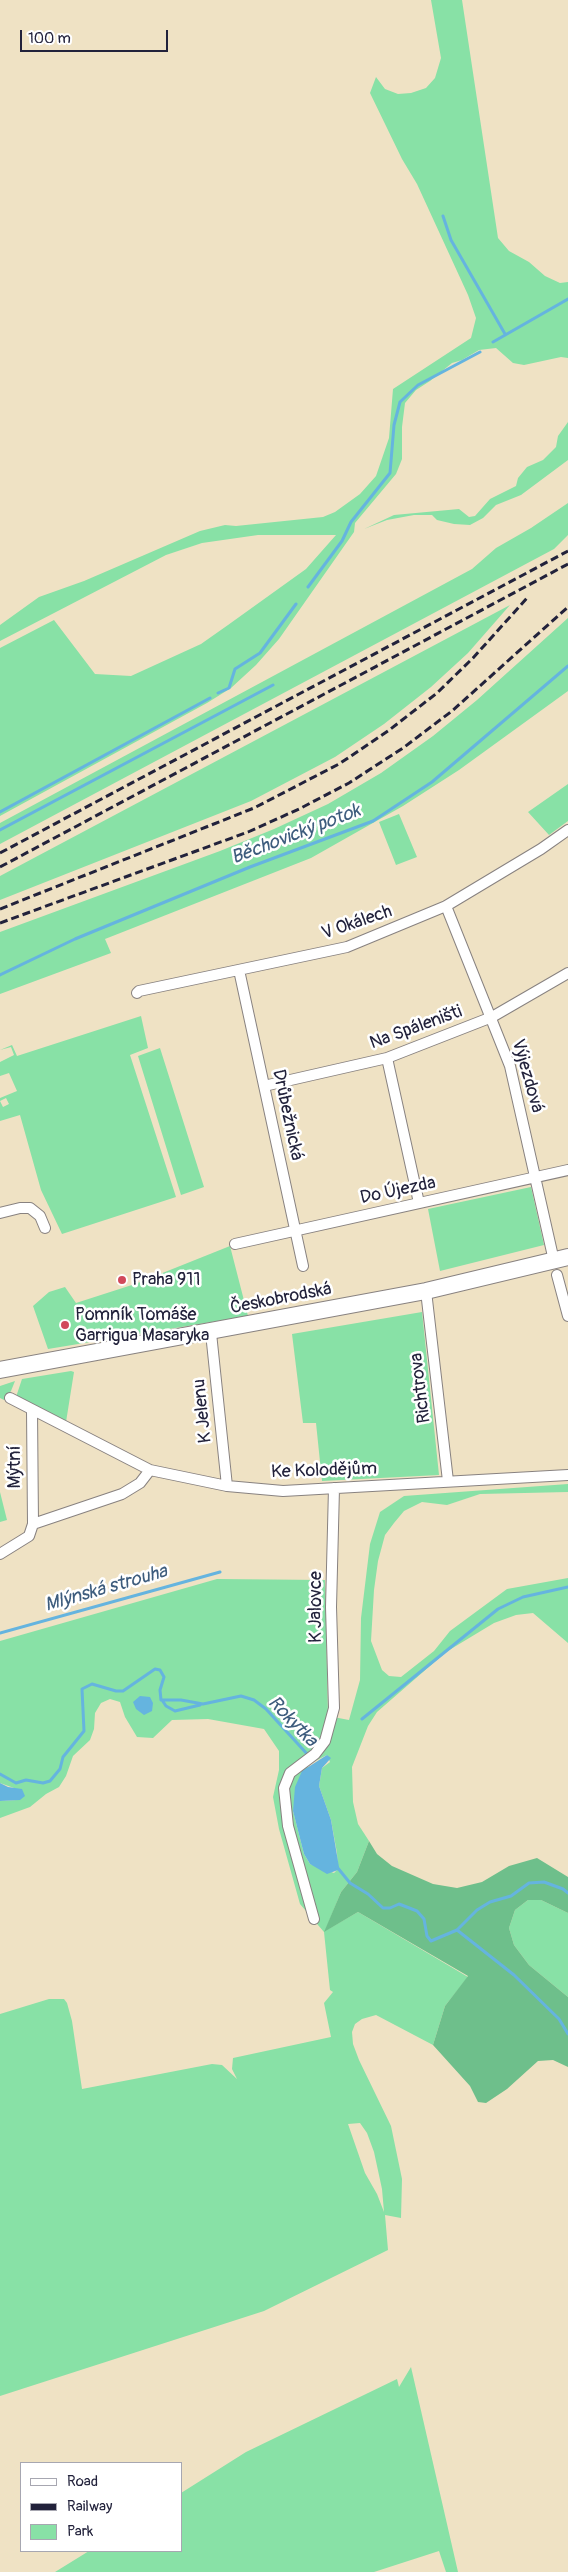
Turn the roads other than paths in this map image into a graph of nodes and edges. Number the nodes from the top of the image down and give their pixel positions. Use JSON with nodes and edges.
{"nodes":[{"id":1,"x":568,"y":830,"type":"edge"},
{"id":2,"x":446,"y":906,"type":"junction"},
{"id":3,"x":239,"y":970,"type":"junction"},
{"id":4,"x":568,"y":973,"type":"edge"},
{"id":5,"x":137,"y":991,"type":"dead end"},
{"id":6,"x":492,"y":1018,"type":"junction"},
{"id":7,"x":387,"y":1058,"type":"junction"},
{"id":8,"x":264,"y":1086,"type":"junction"},
{"id":9,"x":568,"y":1170,"type":"edge"},
{"id":10,"x":535,"y":1178,"type":"junction"},
{"id":11,"x":419,"y":1203,"type":"junction"},
{"id":12,"x":0,"y":1214,"type":"edge"},
{"id":13,"x":45,"y":1228,"type":"dead end"},
{"id":14,"x":295,"y":1230,"type":"junction"},
{"id":15,"x":235,"y":1244,"type":"dead end"},
{"id":16,"x":560,"y":1265,"type":"edge"},
{"id":17,"x":303,"y":1266,"type":"dead end"},
{"id":18,"x":426,"y":1291,"type":"junction"},
{"id":19,"x":568,"y":1316,"type":"edge"},
{"id":20,"x":211,"y":1333,"type":"junction"},
{"id":21,"x":0,"y":1370,"type":"edge"},
{"id":22,"x":10,"y":1398,"type":"dead end"},
{"id":23,"x":32,"y":1410,"type":"junction"},
{"id":24,"x":150,"y":1470,"type":"junction"},
{"id":25,"x":568,"y":1475,"type":"edge"},
{"id":26,"x":448,"y":1481,"type":"junction"},
{"id":27,"x":227,"y":1486,"type":"junction"},
{"id":28,"x":334,"y":1488,"type":"junction"},
{"id":29,"x":33,"y":1524,"type":"junction"},
{"id":30,"x":0,"y":1554,"type":"edge"},
{"id":31,"x":314,"y":1919,"type":"dead end"}],
"edges":[{"from":1,"to":2,"type":"street","name":"V Okálech"},
{"from":2,"to":3,"type":"street","name":"V Okálech"},
{"from":2,"to":6,"type":"street","name":"Výjezdová"},
{"from":3,"to":5,"type":"street","name":"V Okálech"},
{"from":3,"to":8,"type":"street","name":"Drůbežnická"},
{"from":4,"to":6,"type":"street","name":"Na Spáleništi"},
{"from":6,"to":7,"type":"street","name":"Na Spáleništi"},
{"from":6,"to":10,"type":"street","name":"Výjezdová"},
{"from":7,"to":8,"type":"street","name":"Na Spáleništi"},
{"from":7,"to":11,"type":"street"},
{"from":8,"to":14,"type":"street","name":"Drůbežnická"},
{"from":9,"to":10,"type":"street","name":"Do Újezda"},
{"from":10,"to":11,"type":"street","name":"Do Újezda"},
{"from":10,"to":16,"type":"street","name":"Výjezdová"},
{"from":11,"to":14,"type":"street","name":"Do Újezda"},
{"from":12,"to":13,"type":"street"},
{"from":14,"to":15,"type":"street","name":"Do Újezda"},
{"from":14,"to":17,"type":"street","name":"Drůbežnická"},
{"from":16,"to":18,"type":"main road","name":"Českobrodská"},
{"from":16,"to":19,"type":"street","name":"Výjezdová"},
{"from":18,"to":20,"type":"main road","name":"Českobrodská"},
{"from":18,"to":26,"type":"street","name":"Richtrova"},
{"from":20,"to":21,"type":"main road","name":"Českobrodská"},
{"from":20,"to":27,"type":"street","name":"K Jelenu"},
{"from":22,"to":23,"type":"street","name":"Ke Kolodějům"},
{"from":23,"to":24,"type":"street","name":"Ke Kolodějům"},
{"from":23,"to":29,"type":"street","name":"Mýtní"},
{"from":24,"to":27,"type":"street","name":"Ke Kolodějům"},
{"from":24,"to":29,"type":"street"},
{"from":25,"to":26,"type":"street","name":"Ke Kolodějům"},
{"from":26,"to":28,"type":"street","name":"Ke Kolodějům"},
{"from":27,"to":28,"type":"street","name":"Ke Kolodějům"},
{"from":28,"to":31,"type":"street","name":"K Jalovce"},
{"from":29,"to":30,"type":"street"}]}
